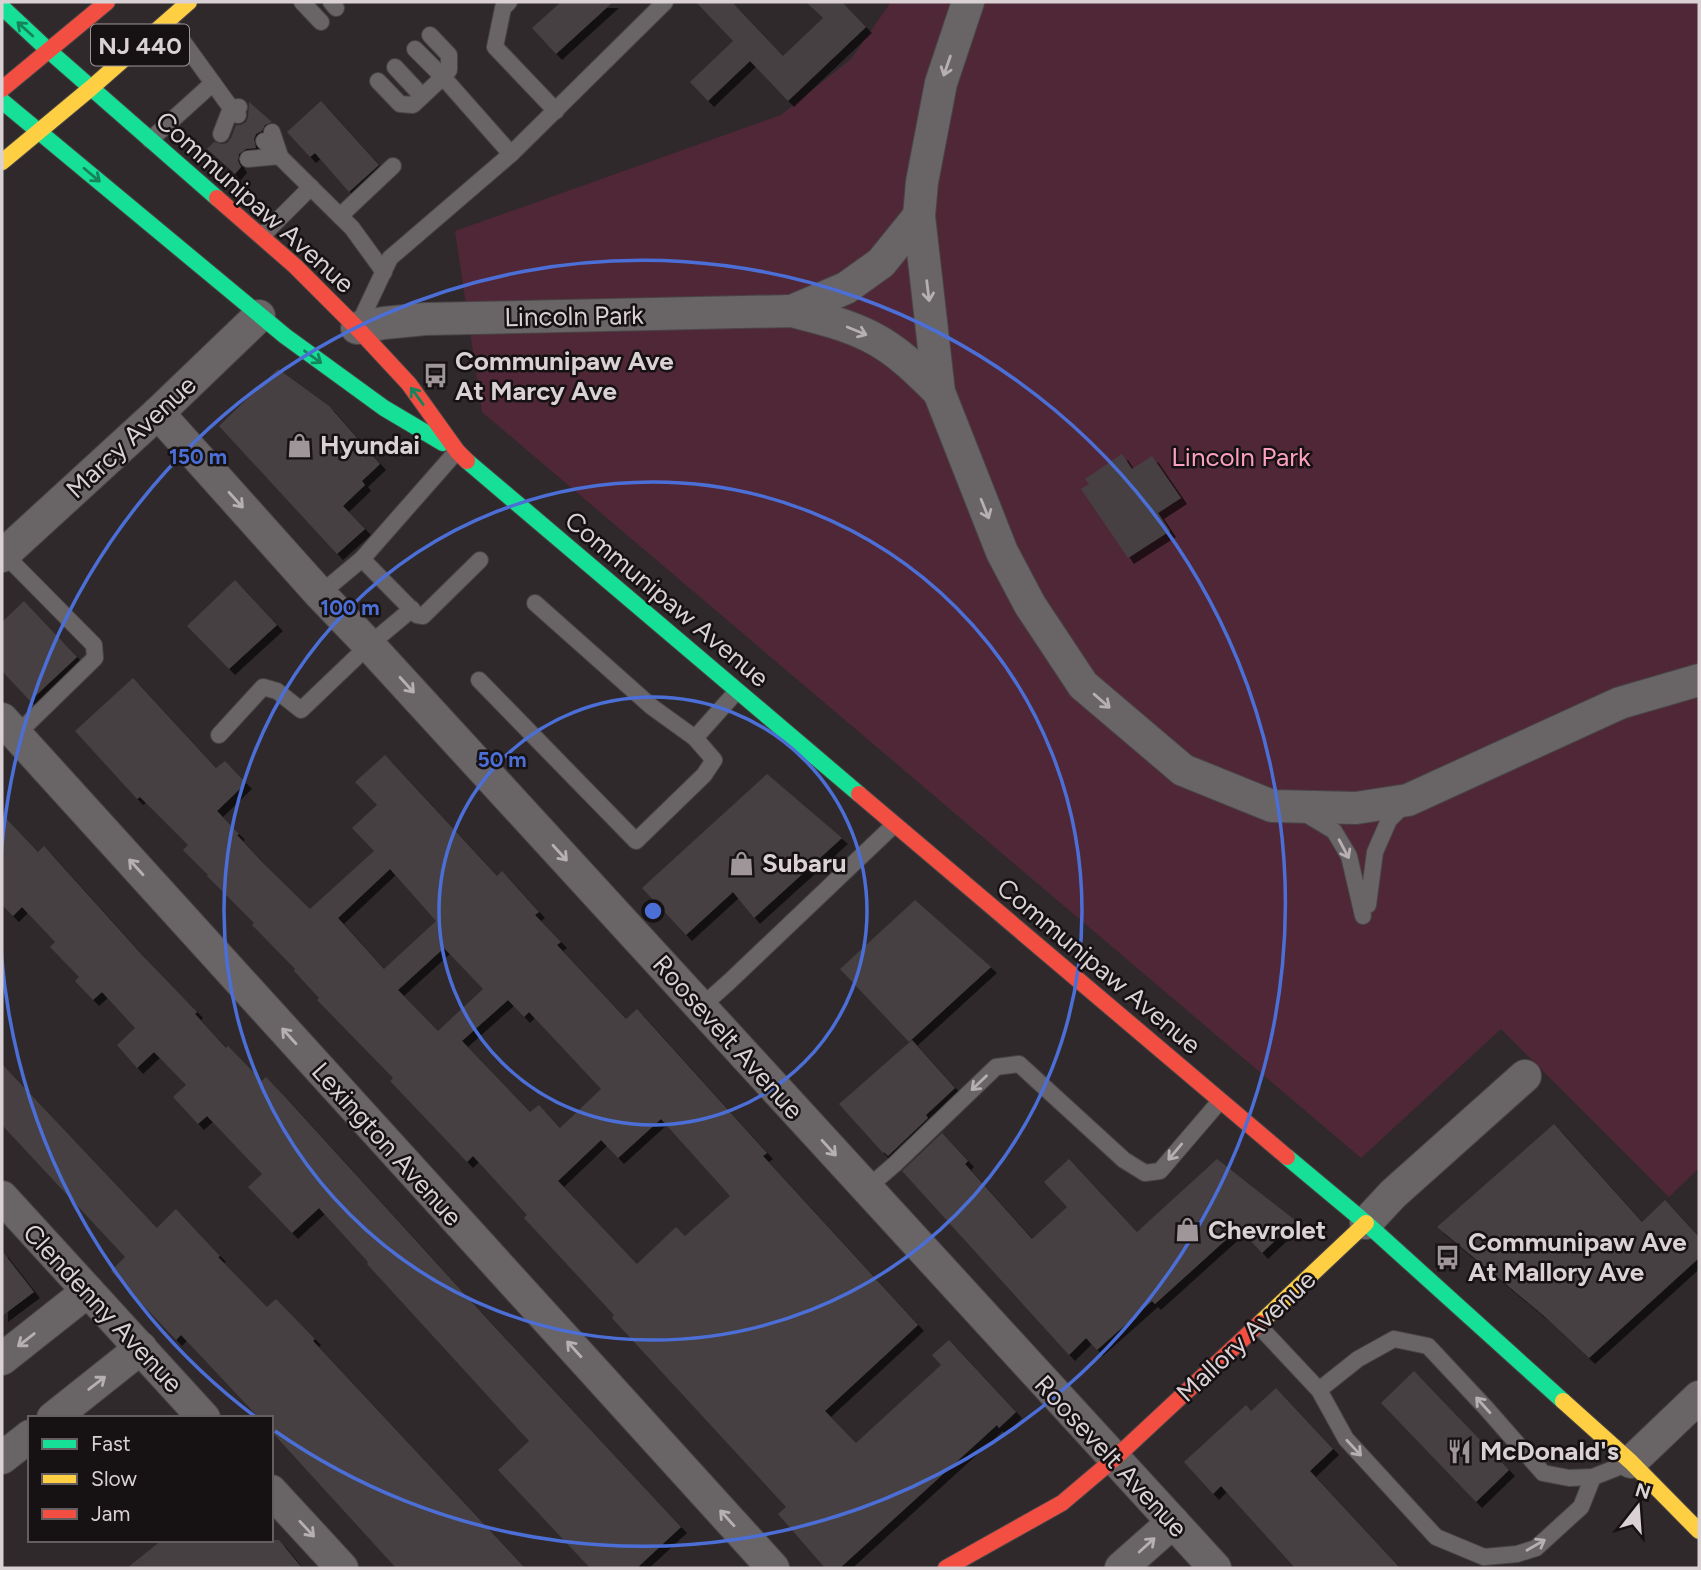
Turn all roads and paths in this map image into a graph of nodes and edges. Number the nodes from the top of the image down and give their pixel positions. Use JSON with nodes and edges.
{"nodes":[{"id":1,"x":107,"y":2,"type":"edge"},
{"id":2,"x":189,"y":2,"type":"edge"},
{"id":3,"x":302,"y":2,"type":"edge"},
{"id":4,"x":509,"y":2,"type":"edge"},
{"id":5,"x":665,"y":2,"type":"edge"},
{"id":6,"x":968,"y":2,"type":"edge"},
{"id":7,"x":2,"y":6,"type":"edge"},
{"id":8,"x":168,"y":21,"type":"junction"},
{"id":9,"x":321,"y":22,"type":"dead end"},
{"id":10,"x":430,"y":35,"type":"dead end"},
{"id":11,"x":415,"y":49,"type":"dead end"},
{"id":12,"x":48,"y":50,"type":"junction"},
{"id":13,"x":395,"y":67,"type":"dead end"},
{"id":14,"x":443,"y":77,"type":"junction"},
{"id":15,"x":378,"y":81,"type":"dead end"},
{"id":16,"x":213,"y":83,"type":"junction"},
{"id":17,"x":91,"y":88,"type":"junction"},
{"id":18,"x":2,"y":89,"type":"edge"},
{"id":19,"x":422,"y":96,"type":"junction"},
{"id":20,"x":2,"y":101,"type":"edge"},
{"id":21,"x":556,"y":111,"type":"junction"},
{"id":22,"x":40,"y":131,"type":"junction"},
{"id":23,"x":221,"y":134,"type":"dead end"},
{"id":24,"x":268,"y":137,"type":"dead end"},
{"id":25,"x":150,"y":140,"type":"junction"},
{"id":26,"x":511,"y":154,"type":"junction"},
{"id":27,"x":280,"y":156,"type":"junction"},
{"id":28,"x":248,"y":159,"type":"dead end"},
{"id":29,"x":2,"y":162,"type":"edge"},
{"id":30,"x":393,"y":166,"type":"dead end"},
{"id":31,"x":311,"y":187,"type":"junction"},
{"id":32,"x":340,"y":216,"type":"junction"},
{"id":33,"x":919,"y":216,"type":"junction"},
{"id":34,"x":262,"y":236,"type":"junction"},
{"id":35,"x":384,"y":272,"type":"junction"},
{"id":36,"x":792,"y":311,"type":"junction"},
{"id":37,"x":259,"y":316,"type":"junction"},
{"id":38,"x":357,"y":328,"type":"junction"},
{"id":39,"x":939,"y":392,"type":"junction"},
{"id":40,"x":158,"y":413,"type":"junction"},
{"id":41,"x":457,"y":451,"type":"junction"},
{"id":42,"x":3,"y":555,"type":"edge"},
{"id":43,"x":362,"y":559,"type":"junction"},
{"id":44,"x":480,"y":560,"type":"dead end"},
{"id":45,"x":320,"y":594,"type":"junction"},
{"id":46,"x":535,"y":603,"type":"dead end"},
{"id":47,"x":412,"y":609,"type":"junction"},
{"id":48,"x":369,"y":645,"type":"junction"},
{"id":49,"x":479,"y":680,"type":"dead end"},
{"id":50,"x":1699,"y":680,"type":"edge"},
{"id":51,"x":737,"y":691,"type":"junction"},
{"id":52,"x":9,"y":727,"type":"edge"},
{"id":53,"x":219,"y":735,"type":"dead end"},
{"id":54,"x":695,"y":738,"type":"junction"},
{"id":55,"x":1408,"y":800,"type":"junction"},
{"id":56,"x":1293,"y":807,"type":"junction"},
{"id":57,"x":894,"y":825,"type":"junction"},
{"id":58,"x":701,"y":1007,"type":"junction"},
{"id":59,"x":1525,"y":1076,"type":"dead end"},
{"id":60,"x":1220,"y":1101,"type":"junction"},
{"id":61,"x":866,"y":1189,"type":"junction"},
{"id":62,"x":2,"y":1197,"type":"edge"},
{"id":63,"x":1366,"y":1223,"type":"junction"},
{"id":64,"x":88,"y":1291,"type":"junction"},
{"id":65,"x":1258,"y":1325,"type":"junction"},
{"id":66,"x":141,"y":1348,"type":"junction"},
{"id":67,"x":2,"y":1359,"type":"edge"},
{"id":68,"x":1319,"y":1390,"type":"junction"},
{"id":69,"x":1699,"y":1397,"type":"edge"},
{"id":70,"x":56,"y":1416,"type":"edge"},
{"id":71,"x":202,"y":1416,"type":"edge"},
{"id":72,"x":28,"y":1438,"type":"edge"},
{"id":73,"x":2,"y":1458,"type":"edge"},
{"id":74,"x":1114,"y":1459,"type":"junction"},
{"id":75,"x":1631,"y":1462,"type":"junction"},
{"id":76,"x":1593,"y":1477,"type":"junction"},
{"id":77,"x":273,"y":1493,"type":"edge"},
{"id":78,"x":1172,"y":1522,"type":"junction"},
{"id":79,"x":1699,"y":1531,"type":"edge"},
{"id":80,"x":342,"y":1568,"type":"edge"},
{"id":81,"x":773,"y":1568,"type":"edge"},
{"id":82,"x":947,"y":1568,"type":"edge"},
{"id":83,"x":1121,"y":1568,"type":"edge"},
{"id":84,"x":1215,"y":1568,"type":"edge"}],
"edges":[{"from":1,"to":12,"type":"main road","number":"NJ 440"},
{"from":2,"to":8,"type":"main road","number":"NJ 440"},
{"from":3,"to":9,"type":"lane"},
{"from":4,"to":21,"type":"lane"},
{"from":5,"to":21,"type":"lane"},
{"from":6,"to":33,"type":"street","name":"Lincoln Park","one_way":true},
{"from":12,"to":7,"type":"main road","name":"Communipaw Avenue","one_way":true},
{"from":8,"to":16,"type":"lane"},
{"from":8,"to":17,"type":"main road","number":"NJ 440"},
{"from":10,"to":14,"type":"lane"},
{"from":11,"to":14,"type":"lane"},
{"from":12,"to":17,"type":"main road","name":"Communipaw Avenue"},
{"from":12,"to":18,"type":"main road","number":"NJ 440"},
{"from":13,"to":19,"type":"lane"},
{"from":14,"to":19,"type":"lane"},
{"from":14,"to":26,"type":"lane"},
{"from":15,"to":19,"type":"lane"},
{"from":16,"to":23,"type":"lane"},
{"from":16,"to":25,"type":"lane"},
{"from":17,"to":22,"type":"main road","number":"NJ 440"},
{"from":17,"to":25,"type":"main road","name":"Communipaw Avenue"},
{"from":20,"to":22,"type":"main road","name":"Communipaw Avenue"},
{"from":21,"to":26,"type":"lane"},
{"from":22,"to":29,"type":"main road","number":"NJ 440"},
{"from":22,"to":37,"type":"main road","name":"Communipaw Avenue","one_way":true},
{"from":24,"to":27,"type":"lane"},
{"from":25,"to":34,"type":"main road","name":"Communipaw Avenue"},
{"from":26,"to":35,"type":"lane"},
{"from":27,"to":28,"type":"lane"},
{"from":27,"to":31,"type":"lane"},
{"from":30,"to":32,"type":"lane"},
{"from":31,"to":32,"type":"lane"},
{"from":31,"to":34,"type":"lane"},
{"from":32,"to":35,"type":"lane"},
{"from":33,"to":36,"type":"street","name":"Lincoln Park"},
{"from":33,"to":39,"type":"street","name":"Lincoln Park","one_way":true},
{"from":34,"to":38,"type":"main road","name":"Communipaw Avenue"},
{"from":35,"to":38,"type":"lane"},
{"from":36,"to":38,"type":"street","name":"Lincoln Park"},
{"from":36,"to":39,"type":"street","name":"Lincoln Park","one_way":true},
{"from":37,"to":40,"type":"street","name":"Marcy Avenue"},
{"from":37,"to":41,"type":"main road","name":"Communipaw Avenue","one_way":true},
{"from":41,"to":38,"type":"main road","name":"Communipaw Avenue","one_way":true},
{"from":39,"to":56,"type":"street","name":"Lincoln Park","one_way":true},
{"from":40,"to":42,"type":"street","name":"Marcy Avenue"},
{"from":40,"to":45,"type":"street","name":"Roosevelt Avenue","one_way":true},
{"from":41,"to":43,"type":"lane"},
{"from":41,"to":51,"type":"main road","name":"Communipaw Avenue"},
{"from":42,"to":52,"type":"lane"},
{"from":43,"to":45,"type":"lane"},
{"from":43,"to":47,"type":"lane"},
{"from":44,"to":47,"type":"lane"},
{"from":45,"to":48,"type":"street","name":"Roosevelt Avenue"},
{"from":46,"to":54,"type":"lane"},
{"from":47,"to":48,"type":"lane"},
{"from":48,"to":53,"type":"lane"},
{"from":48,"to":58,"type":"street","name":"Roosevelt Avenue","one_way":true},
{"from":49,"to":54,"type":"lane"},
{"from":50,"to":55,"type":"street","name":"Lincoln Park"},
{"from":51,"to":54,"type":"lane"},
{"from":51,"to":57,"type":"main road","name":"Communipaw Avenue"},
{"from":81,"to":52,"type":"street","name":"Lexington Avenue","one_way":true},
{"from":55,"to":56,"type":"street","name":"Lincoln Park"},
{"from":56,"to":55,"type":"lane","one_way":true},
{"from":57,"to":58,"type":"lane"},
{"from":57,"to":60,"type":"main road","name":"Communipaw Avenue"},
{"from":58,"to":61,"type":"street","name":"Roosevelt Avenue","one_way":true},
{"from":59,"to":63,"type":"street","name":"Mallory Avenue"},
{"from":60,"to":61,"type":"lane","one_way":true},
{"from":60,"to":63,"type":"main road","name":"Communipaw Avenue"},
{"from":61,"to":74,"type":"street","name":"Roosevelt Avenue"},
{"from":62,"to":64,"type":"street","name":"Clendenny Avenue"},
{"from":63,"to":65,"type":"main road","name":"Mallory Avenue"},
{"from":63,"to":75,"type":"main road","name":"Communipaw Avenue"},
{"from":64,"to":66,"type":"street","name":"Clendenny Avenue"},
{"from":64,"to":67,"type":"street","one_way":true},
{"from":65,"to":68,"type":"lane"},
{"from":65,"to":74,"type":"main road","name":"Mallory Avenue"},
{"from":70,"to":66,"type":"street","one_way":true},
{"from":66,"to":71,"type":"street","name":"Clendenny Avenue"},
{"from":76,"to":68,"type":"lane","one_way":true},
{"from":68,"to":76,"type":"lane","one_way":true},
{"from":69,"to":75,"type":"street"},
{"from":72,"to":73,"type":"street"},
{"from":74,"to":78,"type":"street","name":"Roosevelt Avenue"},
{"from":74,"to":82,"type":"main road","name":"Mallory Avenue"},
{"from":75,"to":76,"type":"lane"},
{"from":75,"to":79,"type":"main road","name":"Communipaw Avenue"},
{"from":77,"to":80,"type":"street","one_way":true},
{"from":83,"to":78,"type":"street","one_way":true},
{"from":78,"to":84,"type":"street","name":"Roosevelt Avenue"}]}
